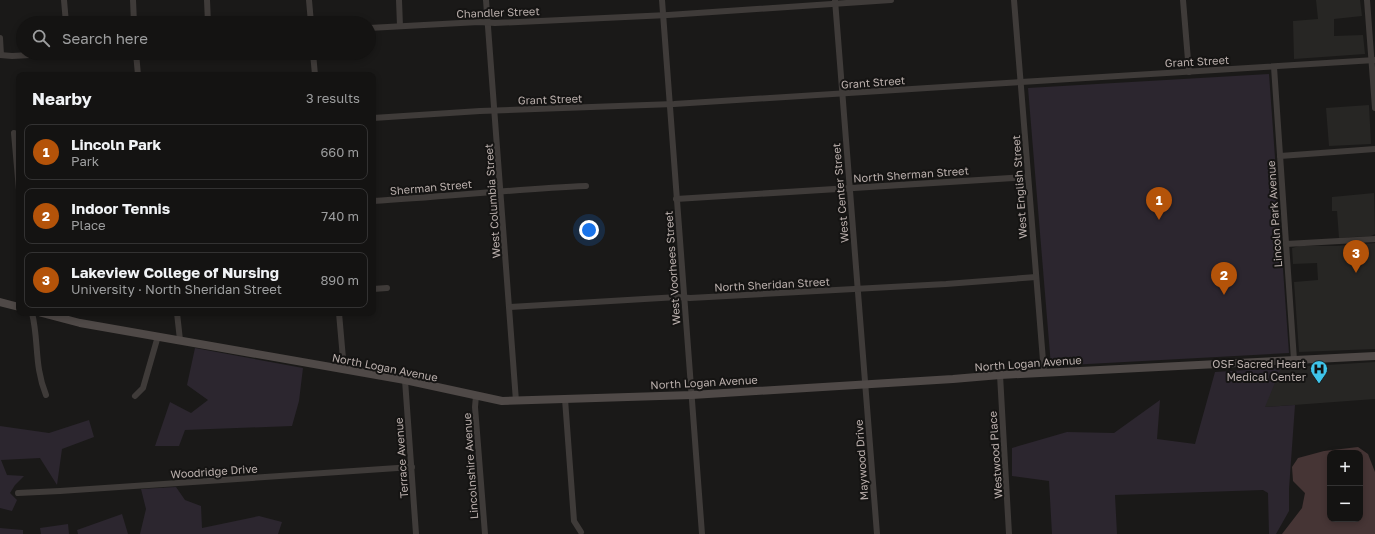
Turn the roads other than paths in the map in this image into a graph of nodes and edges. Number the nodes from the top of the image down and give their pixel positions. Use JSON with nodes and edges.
{"nodes":[{"id":1,"x":64,"y":0,"type":"edge"},
{"id":2,"x":133,"y":0,"type":"edge"},
{"id":3,"x":207,"y":0,"type":"edge"},
{"id":4,"x":309,"y":0,"type":"edge"},
{"id":5,"x":399,"y":0,"type":"edge"},
{"id":6,"x":486,"y":0,"type":"edge"},
{"id":7,"x":662,"y":0,"type":"edge"},
{"id":8,"x":891,"y":0,"type":"edge"},
{"id":9,"x":1014,"y":0,"type":"edge"},
{"id":10,"x":1183,"y":0,"type":"edge"},
{"id":11,"x":1367,"y":0,"type":"edge"},
{"id":12,"x":835,"y":2,"type":"edge"},
{"id":13,"x":664,"y":15,"type":"junction"},
{"id":14,"x":65,"y":16,"type":"edge"},
{"id":15,"x":134,"y":16,"type":"edge"},
{"id":16,"x":208,"y":16,"type":"edge"},
{"id":17,"x":310,"y":16,"type":"edge"},
{"id":18,"x":488,"y":23,"type":"junction"},
{"id":19,"x":400,"y":26,"type":"junction"},
{"id":20,"x":376,"y":28,"type":"edge"},
{"id":21,"x":0,"y":38,"type":"edge"},
{"id":22,"x":1,"y":55,"type":"edge"},
{"id":23,"x":16,"y":56,"type":"edge"},
{"id":24,"x":137,"y":60,"type":"edge"},
{"id":25,"x":314,"y":60,"type":"edge"},
{"id":26,"x":1373,"y":61,"type":"edge"},
{"id":27,"x":1274,"y":67,"type":"junction"},
{"id":28,"x":138,"y":72,"type":"edge"},
{"id":29,"x":315,"y":72,"type":"edge"},
{"id":30,"x":1189,"y":72,"type":"junction"},
{"id":31,"x":1020,"y":82,"type":"junction"},
{"id":32,"x":843,"y":94,"type":"junction"},
{"id":33,"x":670,"y":104,"type":"junction"},
{"id":34,"x":1375,"y":108,"type":"edge"},
{"id":35,"x":494,"y":111,"type":"junction"},
{"id":36,"x":376,"y":118,"type":"edge"},
{"id":37,"x":14,"y":133,"type":"dead end"},
{"id":38,"x":1375,"y":150,"type":"edge"},
{"id":39,"x":16,"y":156,"type":"edge"},
{"id":40,"x":1280,"y":156,"type":"junction"},
{"id":41,"x":1028,"y":177,"type":"junction"},
{"id":42,"x":586,"y":186,"type":"dead end"},
{"id":43,"x":850,"y":188,"type":"junction"},
{"id":44,"x":501,"y":191,"type":"junction"},
{"id":45,"x":676,"y":199,"type":"junction"},
{"id":46,"x":376,"y":201,"type":"edge"},
{"id":47,"x":1375,"y":239,"type":"edge"},
{"id":48,"x":1286,"y":244,"type":"junction"},
{"id":49,"x":1036,"y":277,"type":"junction"},
{"id":50,"x":387,"y":288,"type":"dead end"},
{"id":51,"x":858,"y":288,"type":"junction"},
{"id":52,"x":376,"y":289,"type":"edge"},
{"id":53,"x":684,"y":298,"type":"junction"},
{"id":54,"x":0,"y":302,"type":"edge"},
{"id":55,"x":16,"y":306,"type":"edge"},
{"id":56,"x":510,"y":307,"type":"junction"},
{"id":57,"x":32,"y":316,"type":"edge"},
{"id":58,"x":53,"y":316,"type":"edge"},
{"id":59,"x":178,"y":316,"type":"edge"},
{"id":60,"x":339,"y":316,"type":"edge"},
{"id":61,"x":158,"y":336,"type":"junction"},
{"id":62,"x":180,"y":340,"type":"junction"},
{"id":63,"x":1375,"y":356,"type":"edge"},
{"id":64,"x":1294,"y":360,"type":"junction"},
{"id":65,"x":344,"y":370,"type":"junction"},
{"id":66,"x":1044,"y":373,"type":"junction"},
{"id":67,"x":1000,"y":375,"type":"junction"},
{"id":68,"x":405,"y":380,"type":"junction"},
{"id":69,"x":866,"y":384,"type":"junction"},
{"id":70,"x":692,"y":395,"type":"junction"},
{"id":71,"x":46,"y":396,"type":"dead end"},
{"id":72,"x":135,"y":396,"type":"dead end"},
{"id":73,"x":476,"y":396,"type":"junction"},
{"id":74,"x":565,"y":399,"type":"junction"},
{"id":75,"x":516,"y":401,"type":"junction"},
{"id":76,"x":412,"y":467,"type":"junction"},
{"id":77,"x":18,"y":493,"type":"dead end"},
{"id":78,"x":581,"y":532,"type":"dead end"},
{"id":79,"x":416,"y":534,"type":"edge"},
{"id":80,"x":485,"y":534,"type":"edge"},
{"id":81,"x":702,"y":534,"type":"edge"},
{"id":82,"x":877,"y":534,"type":"edge"},
{"id":83,"x":1010,"y":534,"type":"edge"}],
"edges":[{"from":1,"to":14,"type":"street"},
{"from":2,"to":15,"type":"street"},
{"from":3,"to":16,"type":"street"},
{"from":4,"to":17,"type":"street"},
{"from":5,"to":19,"type":"street"},
{"from":6,"to":18,"type":"street","name":"West Columbia Street"},
{"from":7,"to":13,"type":"street","name":"West Voorhees Street"},
{"from":8,"to":12,"type":"street","name":"Chandler Street"},
{"from":9,"to":31,"type":"street","name":"West English Street"},
{"from":10,"to":30,"type":"street"},
{"from":11,"to":26,"type":"street"},
{"from":12,"to":13,"type":"street","name":"Chandler Street"},
{"from":12,"to":32,"type":"street","name":"West Center Street"},
{"from":13,"to":18,"type":"street","name":"Chandler Street"},
{"from":13,"to":33,"type":"street","name":"West Voorhees Street"},
{"from":18,"to":19,"type":"street","name":"Chandler Street"},
{"from":18,"to":35,"type":"street","name":"West Columbia Street"},
{"from":19,"to":20,"type":"street","name":"Chandler Street"},
{"from":21,"to":22,"type":"street"},
{"from":22,"to":23,"type":"street"},
{"from":24,"to":28,"type":"street"},
{"from":25,"to":29,"type":"street"},
{"from":26,"to":27,"type":"street","name":"Grant Street"},
{"from":26,"to":34,"type":"street"},
{"from":27,"to":30,"type":"street","name":"Grant Street"},
{"from":27,"to":40,"type":"street","name":"Lincoln Park Avenue"},
{"from":30,"to":31,"type":"street","name":"Grant Street"},
{"from":31,"to":32,"type":"street","name":"Grant Street"},
{"from":31,"to":41,"type":"street","name":"West English Street"},
{"from":32,"to":33,"type":"street","name":"Grant Street"},
{"from":32,"to":43,"type":"street","name":"West Center Street"},
{"from":33,"to":35,"type":"street","name":"Grant Street"},
{"from":33,"to":45,"type":"street","name":"West Voorhees Street"},
{"from":35,"to":36,"type":"street","name":"Grant Street"},
{"from":35,"to":44,"type":"street","name":"West Columbia Street"},
{"from":37,"to":39,"type":"street"},
{"from":38,"to":40,"type":"street"},
{"from":40,"to":48,"type":"street","name":"Lincoln Park Avenue"},
{"from":41,"to":43,"type":"street","name":"North Sherman Street"},
{"from":41,"to":49,"type":"street","name":"West English Street"},
{"from":42,"to":44,"type":"street","name":"Sherman Street"},
{"from":43,"to":45,"type":"street","name":"North Sherman Street"},
{"from":43,"to":51,"type":"street","name":"West Center Street"},
{"from":44,"to":46,"type":"street","name":"Sherman Street"},
{"from":44,"to":56,"type":"street","name":"West Columbia Street"},
{"from":45,"to":53,"type":"street","name":"West Voorhees Street"},
{"from":47,"to":48,"type":"street"},
{"from":48,"to":64,"type":"street","name":"Lincoln Park Avenue"},
{"from":49,"to":51,"type":"street","name":"North Sheridan Street"},
{"from":49,"to":66,"type":"street","name":"West English Street"},
{"from":50,"to":52,"type":"street"},
{"from":51,"to":53,"type":"street","name":"North Sheridan Street"},
{"from":51,"to":69,"type":"street","name":"West Center Street"},
{"from":53,"to":56,"type":"street","name":"North Sheridan Street"},
{"from":53,"to":70,"type":"street","name":"West Voorhees Street"},
{"from":54,"to":55,"type":"street"},
{"from":56,"to":75,"type":"street","name":"West Columbia Street"},
{"from":57,"to":71,"type":"street"},
{"from":58,"to":61,"type":"street","name":"North Logan Avenue"},
{"from":59,"to":62,"type":"street"},
{"from":60,"to":65,"type":"street"},
{"from":61,"to":62,"type":"street","name":"North Logan Avenue"},
{"from":61,"to":72,"type":"street"},
{"from":62,"to":65,"type":"street","name":"North Logan Avenue"},
{"from":63,"to":64,"type":"street","name":"North Logan Avenue"},
{"from":64,"to":66,"type":"street","name":"North Logan Avenue"},
{"from":65,"to":68,"type":"street","name":"North Logan Avenue"},
{"from":66,"to":67,"type":"street","name":"North Logan Avenue"},
{"from":67,"to":69,"type":"street","name":"North Logan Avenue"},
{"from":67,"to":83,"type":"street","name":"Westwood Place"},
{"from":68,"to":73,"type":"street","name":"North Logan Avenue"},
{"from":68,"to":76,"type":"street","name":"Terrace Avenue"},
{"from":69,"to":70,"type":"street","name":"North Logan Avenue"},
{"from":69,"to":82,"type":"street","name":"Maywood Drive"},
{"from":70,"to":74,"type":"street","name":"North Logan Avenue"},
{"from":70,"to":81,"type":"street","name":"West Voorhees Street"},
{"from":73,"to":75,"type":"street","name":"North Logan Avenue"},
{"from":73,"to":80,"type":"street","name":"Lincolnshire Avenue"},
{"from":74,"to":75,"type":"street","name":"North Logan Avenue"},
{"from":74,"to":78,"type":"street"},
{"from":76,"to":77,"type":"street","name":"Woodridge Drive"},
{"from":76,"to":79,"type":"street","name":"Terrace Avenue"}]}
